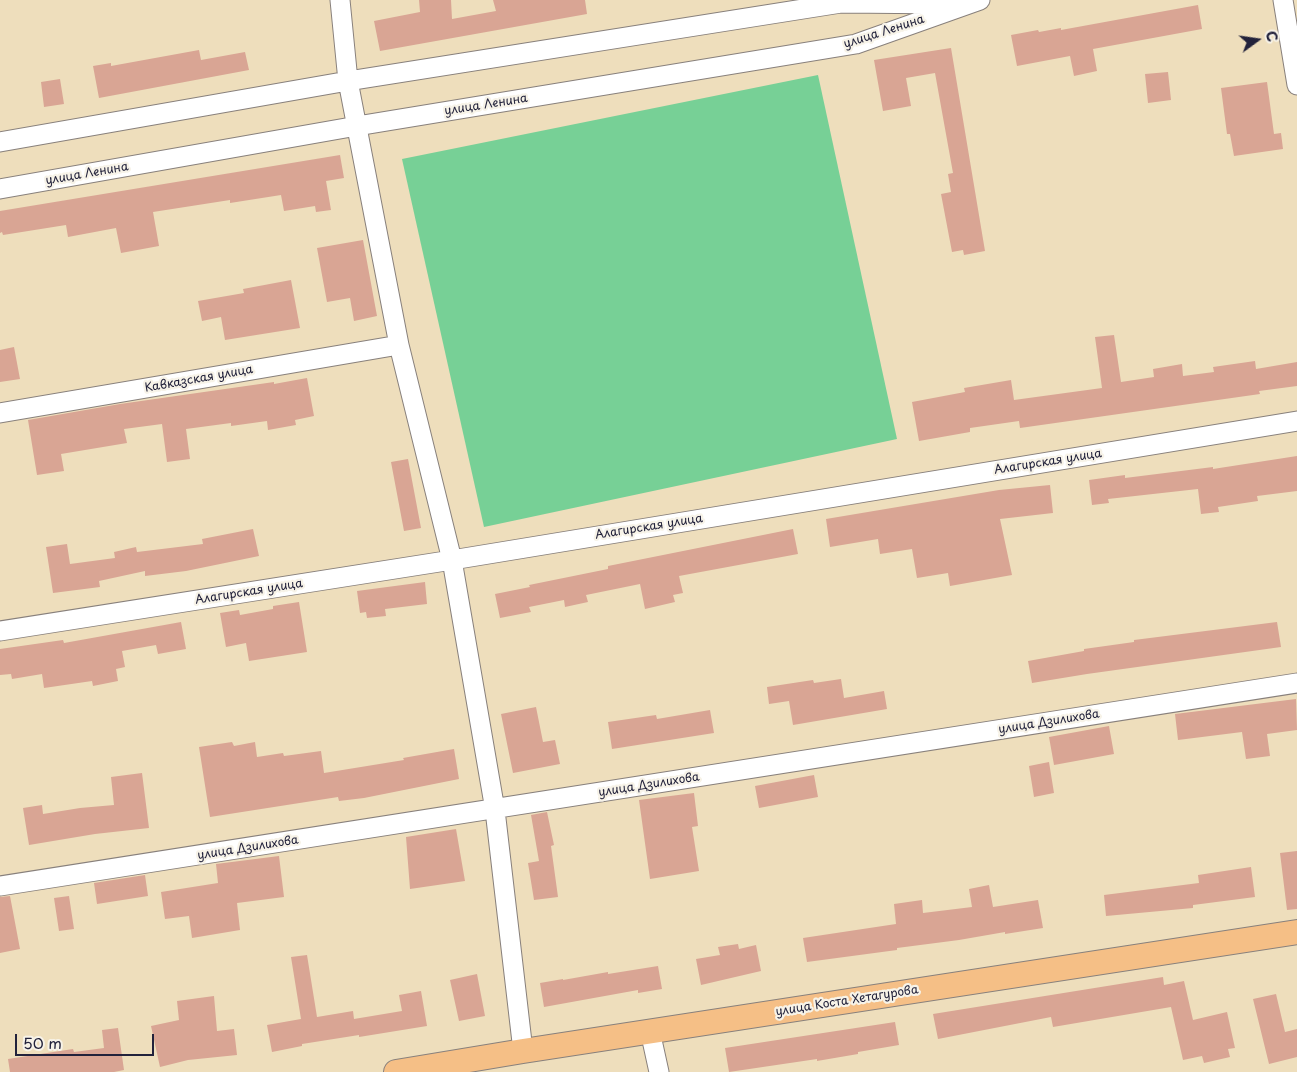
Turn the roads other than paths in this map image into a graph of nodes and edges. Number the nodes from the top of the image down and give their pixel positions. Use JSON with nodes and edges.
{"nodes":[{"id":1,"x":340,"y":0,"type":"edge"},
{"id":2,"x":1283,"y":0,"type":"edge"},
{"id":3,"x":973,"y":1,"type":"edge"},
{"id":4,"x":348,"y":81,"type":"junction"},
{"id":5,"x":1297,"y":85,"type":"edge"},
{"id":6,"x":357,"y":126,"type":"junction"},
{"id":7,"x":0,"y":142,"type":"edge"},
{"id":8,"x":0,"y":189,"type":"edge"},
{"id":9,"x":399,"y":345,"type":"junction"},
{"id":10,"x":0,"y":413,"type":"edge"},
{"id":11,"x":1297,"y":421,"type":"edge"},
{"id":12,"x":452,"y":560,"type":"junction"},
{"id":13,"x":0,"y":632,"type":"edge"},
{"id":14,"x":1297,"y":682,"type":"edge"},
{"id":15,"x":495,"y":810,"type":"junction"},
{"id":16,"x":0,"y":886,"type":"edge"},
{"id":17,"x":1297,"y":932,"type":"edge"},
{"id":18,"x":650,"y":1032,"type":"junction"},
{"id":19,"x":523,"y":1051,"type":"junction"},
{"id":20,"x":396,"y":1072,"type":"edge"},
{"id":21,"x":659,"y":1072,"type":"edge"}],
"edges":[{"from":1,"to":4,"type":"street"},
{"from":2,"to":5,"type":"street"},
{"from":3,"to":4,"type":"street","name":"улица Ленина"},
{"from":3,"to":6,"type":"street","name":"улица Ленина"},
{"from":4,"to":6,"type":"street"},
{"from":4,"to":7,"type":"street","name":"улица Ленина"},
{"from":6,"to":8,"type":"street","name":"улица Ленина"},
{"from":6,"to":9,"type":"street"},
{"from":9,"to":10,"type":"street","name":"Кавказская улица"},
{"from":9,"to":12,"type":"street"},
{"from":11,"to":12,"type":"street","name":"Алагирская улица"},
{"from":12,"to":13,"type":"street","name":"Алагирская улица"},
{"from":12,"to":15,"type":"street"},
{"from":14,"to":15,"type":"street","name":"улица Дзилихова"},
{"from":15,"to":16,"type":"street","name":"улица Дзилихова"},
{"from":15,"to":19,"type":"street"},
{"from":17,"to":18,"type":"main road","name":"улица Коста Хетагурова"},
{"from":18,"to":19,"type":"main road","name":"улица Коста Хетагурова"},
{"from":18,"to":21,"type":"street"},
{"from":19,"to":20,"type":"main road","name":"улица Коста Хетагурова"}]}
